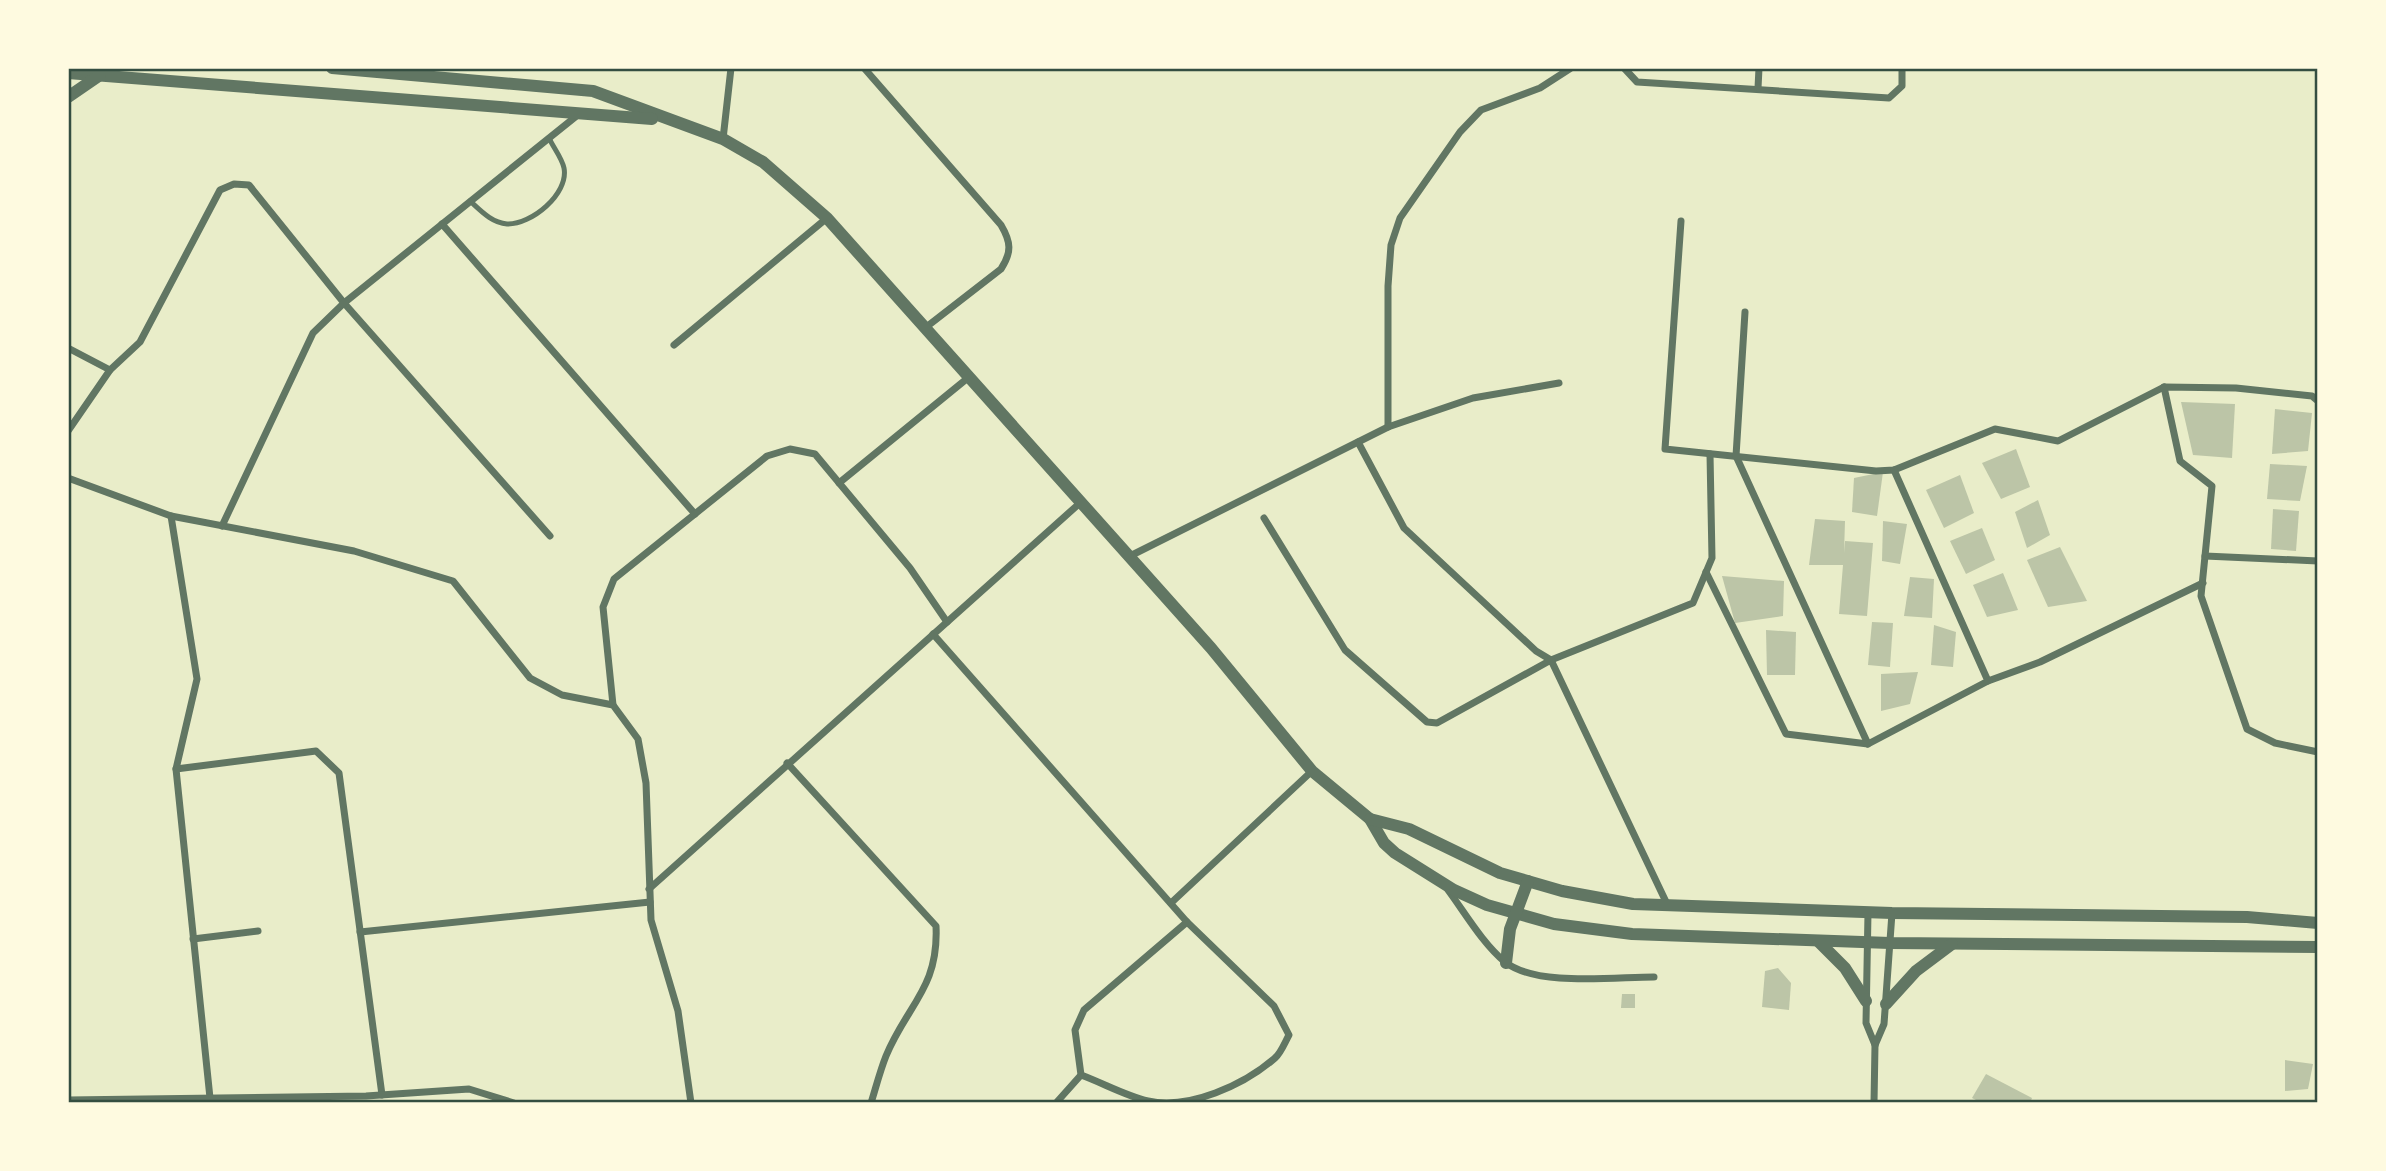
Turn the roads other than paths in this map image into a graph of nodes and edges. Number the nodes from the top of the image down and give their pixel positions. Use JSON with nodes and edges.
{"nodes":[{"id":1,"x":332,"y":68,"type":"edge"},
{"id":2,"x":731,"y":68,"type":"edge"},
{"id":3,"x":864,"y":68,"type":"edge"},
{"id":4,"x":1571,"y":68,"type":"edge"},
{"id":5,"x":1624,"y":68,"type":"edge"},
{"id":6,"x":1759,"y":68,"type":"edge"},
{"id":7,"x":1902,"y":68,"type":"edge"},
{"id":8,"x":392,"y":71,"type":"edge"},
{"id":9,"x":68,"y":73,"type":"edge"},
{"id":10,"x":100,"y":75,"type":"junction"},
{"id":11,"x":1758,"y":88,"type":"junction"},
{"id":12,"x":68,"y":97,"type":"edge"},
{"id":13,"x":579,"y":113,"type":"junction"},
{"id":14,"x":666,"y":120,"type":"junction"},
{"id":15,"x":549,"y":138,"type":"junction"},
{"id":16,"x":723,"y":139,"type":"junction"},
{"id":17,"x":470,"y":201,"type":"junction"},
{"id":18,"x":827,"y":218,"type":"junction"},
{"id":19,"x":1681,"y":221,"type":"dead end"},
{"id":20,"x":442,"y":224,"type":"junction"},
{"id":21,"x":344,"y":303,"type":"junction"},
{"id":22,"x":1745,"y":312,"type":"dead end"},
{"id":23,"x":925,"y":328,"type":"junction"},
{"id":24,"x":674,"y":345,"type":"dead end"},
{"id":25,"x":68,"y":348,"type":"edge"},
{"id":26,"x":110,"y":370,"type":"junction"},
{"id":27,"x":969,"y":377,"type":"junction"},
{"id":28,"x":1559,"y":383,"type":"dead end"},
{"id":29,"x":2164,"y":387,"type":"junction"},
{"id":30,"x":2318,"y":401,"type":"edge"},
{"id":31,"x":1388,"y":427,"type":"junction"},
{"id":32,"x":68,"y":431,"type":"edge"},
{"id":33,"x":1358,"y":442,"type":"junction"},
{"id":34,"x":1710,"y":454,"type":"junction"},
{"id":35,"x":1736,"y":456,"type":"junction"},
{"id":36,"x":1894,"y":470,"type":"junction"},
{"id":37,"x":68,"y":478,"type":"edge"},
{"id":38,"x":839,"y":483,"type":"junction"},
{"id":39,"x":1081,"y":502,"type":"junction"},
{"id":40,"x":695,"y":514,"type":"junction"},
{"id":41,"x":171,"y":516,"type":"junction"},
{"id":42,"x":1264,"y":518,"type":"dead end"},
{"id":43,"x":222,"y":526,"type":"junction"},
{"id":44,"x":550,"y":536,"type":"dead end"},
{"id":45,"x":2205,"y":556,"type":"junction"},
{"id":46,"x":1128,"y":557,"type":"junction"},
{"id":47,"x":2318,"y":561,"type":"edge"},
{"id":48,"x":1706,"y":572,"type":"junction"},
{"id":49,"x":2203,"y":583,"type":"junction"},
{"id":50,"x":947,"y":622,"type":"junction"},
{"id":51,"x":933,"y":634,"type":"junction"},
{"id":52,"x":1550,"y":660,"type":"junction"},
{"id":53,"x":1988,"y":681,"type":"junction"},
{"id":54,"x":613,"y":705,"type":"junction"},
{"id":55,"x":1868,"y":744,"type":"junction"},
{"id":56,"x":2318,"y":752,"type":"edge"},
{"id":57,"x":787,"y":763,"type":"junction"},
{"id":58,"x":176,"y":769,"type":"junction"},
{"id":59,"x":1312,"y":771,"type":"junction"},
{"id":60,"x":1370,"y":819,"type":"junction"},
{"id":61,"x":1528,"y":881,"type":"junction"},
{"id":62,"x":1443,"y":884,"type":"junction"},
{"id":63,"x":649,"y":889,"type":"junction"},
{"id":64,"x":650,"y":902,"type":"junction"},
{"id":65,"x":1171,"y":903,"type":"junction"},
{"id":66,"x":1668,"y":906,"type":"junction"},
{"id":67,"x":1516,"y":913,"type":"junction"},
{"id":68,"x":1868,"y":913,"type":"junction"},
{"id":69,"x":1892,"y":913,"type":"junction"},
{"id":70,"x":1187,"y":922,"type":"junction"},
{"id":71,"x":2318,"y":923,"type":"edge"},
{"id":72,"x":258,"y":931,"type":"dead end"},
{"id":73,"x":360,"y":932,"type":"junction"},
{"id":74,"x":193,"y":939,"type":"junction"},
{"id":75,"x":1818,"y":941,"type":"junction"},
{"id":76,"x":1868,"y":942,"type":"junction"},
{"id":77,"x":1890,"y":943,"type":"junction"},
{"id":78,"x":1952,"y":944,"type":"junction"},
{"id":79,"x":2318,"y":947,"type":"edge"},
{"id":80,"x":1506,"y":963,"type":"junction"},
{"id":81,"x":1654,"y":977,"type":"dead end"},
{"id":82,"x":1866,"y":1001,"type":"junction"},
{"id":83,"x":1886,"y":1004,"type":"junction"},
{"id":84,"x":1875,"y":1045,"type":"junction"},
{"id":85,"x":1081,"y":1075,"type":"junction"},
{"id":86,"x":382,"y":1095,"type":"junction"},
{"id":87,"x":210,"y":1098,"type":"junction"},
{"id":88,"x":68,"y":1100,"type":"edge"},
{"id":89,"x":514,"y":1103,"type":"edge"},
{"id":90,"x":691,"y":1103,"type":"edge"},
{"id":91,"x":871,"y":1103,"type":"edge"},
{"id":92,"x":1056,"y":1103,"type":"edge"},
{"id":93,"x":1874,"y":1103,"type":"edge"}],
"edges":[{"from":1,"to":8,"type":"street"},
{"from":2,"to":16,"type":"street"},
{"from":3,"to":23,"type":"street"},
{"from":4,"to":31,"type":"street"},
{"from":5,"to":11,"type":"street"},
{"from":6,"to":11,"type":"street"},
{"from":7,"to":11,"type":"street"},
{"from":8,"to":14,"type":"street"},
{"from":9,"to":10,"type":"street"},
{"from":10,"to":12,"type":"street"},
{"from":10,"to":13,"type":"street"},
{"from":13,"to":14,"type":"street"},
{"from":13,"to":15,"type":"street"},
{"from":14,"to":16,"type":"street"},
{"from":15,"to":17,"type":"street"},
{"from":15,"to":17,"type":"lane"},
{"from":16,"to":18,"type":"street"},
{"from":17,"to":20,"type":"street"},
{"from":18,"to":23,"type":"street"},
{"from":18,"to":24,"type":"street"},
{"from":19,"to":34,"type":"street"},
{"from":20,"to":21,"type":"street"},
{"from":20,"to":40,"type":"street"},
{"from":21,"to":26,"type":"street"},
{"from":21,"to":43,"type":"street"},
{"from":21,"to":44,"type":"street"},
{"from":22,"to":35,"type":"street"},
{"from":23,"to":27,"type":"street"},
{"from":25,"to":26,"type":"street"},
{"from":26,"to":32,"type":"street"},
{"from":27,"to":38,"type":"street"},
{"from":27,"to":39,"type":"street"},
{"from":28,"to":31,"type":"street"},
{"from":29,"to":30,"type":"street"},
{"from":29,"to":36,"type":"street"},
{"from":29,"to":45,"type":"street"},
{"from":31,"to":33,"type":"street"},
{"from":33,"to":46,"type":"street"},
{"from":33,"to":52,"type":"street"},
{"from":34,"to":35,"type":"street"},
{"from":34,"to":48,"type":"street"},
{"from":35,"to":36,"type":"street"},
{"from":35,"to":55,"type":"street"},
{"from":36,"to":53,"type":"street"},
{"from":37,"to":41,"type":"street"},
{"from":38,"to":40,"type":"street"},
{"from":38,"to":50,"type":"street"},
{"from":39,"to":46,"type":"street"},
{"from":39,"to":50,"type":"street"},
{"from":40,"to":54,"type":"street"},
{"from":41,"to":43,"type":"street"},
{"from":41,"to":58,"type":"street"},
{"from":42,"to":52,"type":"street"},
{"from":43,"to":54,"type":"street"},
{"from":45,"to":47,"type":"street"},
{"from":45,"to":49,"type":"street"},
{"from":46,"to":59,"type":"street"},
{"from":48,"to":52,"type":"street"},
{"from":48,"to":55,"type":"street"},
{"from":49,"to":53,"type":"street"},
{"from":49,"to":56,"type":"street"},
{"from":50,"to":51,"type":"street"},
{"from":51,"to":57,"type":"street"},
{"from":51,"to":65,"type":"street"},
{"from":52,"to":66,"type":"street"},
{"from":53,"to":55,"type":"street"},
{"from":54,"to":63,"type":"street"},
{"from":57,"to":63,"type":"street"},
{"from":57,"to":91,"type":"street"},
{"from":58,"to":73,"type":"street"},
{"from":58,"to":74,"type":"street"},
{"from":59,"to":60,"type":"street"},
{"from":59,"to":65,"type":"street"},
{"from":60,"to":61,"type":"street"},
{"from":60,"to":62,"type":"street"},
{"from":61,"to":66,"type":"street"},
{"from":61,"to":67,"type":"street"},
{"from":62,"to":67,"type":"street"},
{"from":62,"to":80,"type":"street"},
{"from":63,"to":64,"type":"street"},
{"from":64,"to":73,"type":"street"},
{"from":64,"to":90,"type":"street"},
{"from":65,"to":70,"type":"street"},
{"from":66,"to":68,"type":"street"},
{"from":67,"to":75,"type":"street"},
{"from":67,"to":80,"type":"street"},
{"from":68,"to":69,"type":"street"},
{"from":68,"to":76,"type":"street"},
{"from":69,"to":71,"type":"street"},
{"from":69,"to":77,"type":"street"},
{"from":70,"to":85,"type":"street"},
{"from":70,"to":85,"type":"street"},
{"from":72,"to":74,"type":"street"},
{"from":73,"to":86,"type":"street"},
{"from":74,"to":87,"type":"street"},
{"from":75,"to":76,"type":"street"},
{"from":75,"to":82,"type":"street"},
{"from":76,"to":77,"type":"street"},
{"from":76,"to":82,"type":"street"},
{"from":77,"to":78,"type":"street"},
{"from":77,"to":83,"type":"street"},
{"from":78,"to":79,"type":"street"},
{"from":78,"to":83,"type":"street"},
{"from":80,"to":81,"type":"street"},
{"from":82,"to":84,"type":"street"},
{"from":83,"to":84,"type":"street"},
{"from":84,"to":93,"type":"street"},
{"from":85,"to":92,"type":"street"},
{"from":86,"to":87,"type":"street"},
{"from":86,"to":89,"type":"street"},
{"from":87,"to":88,"type":"street"}]}
